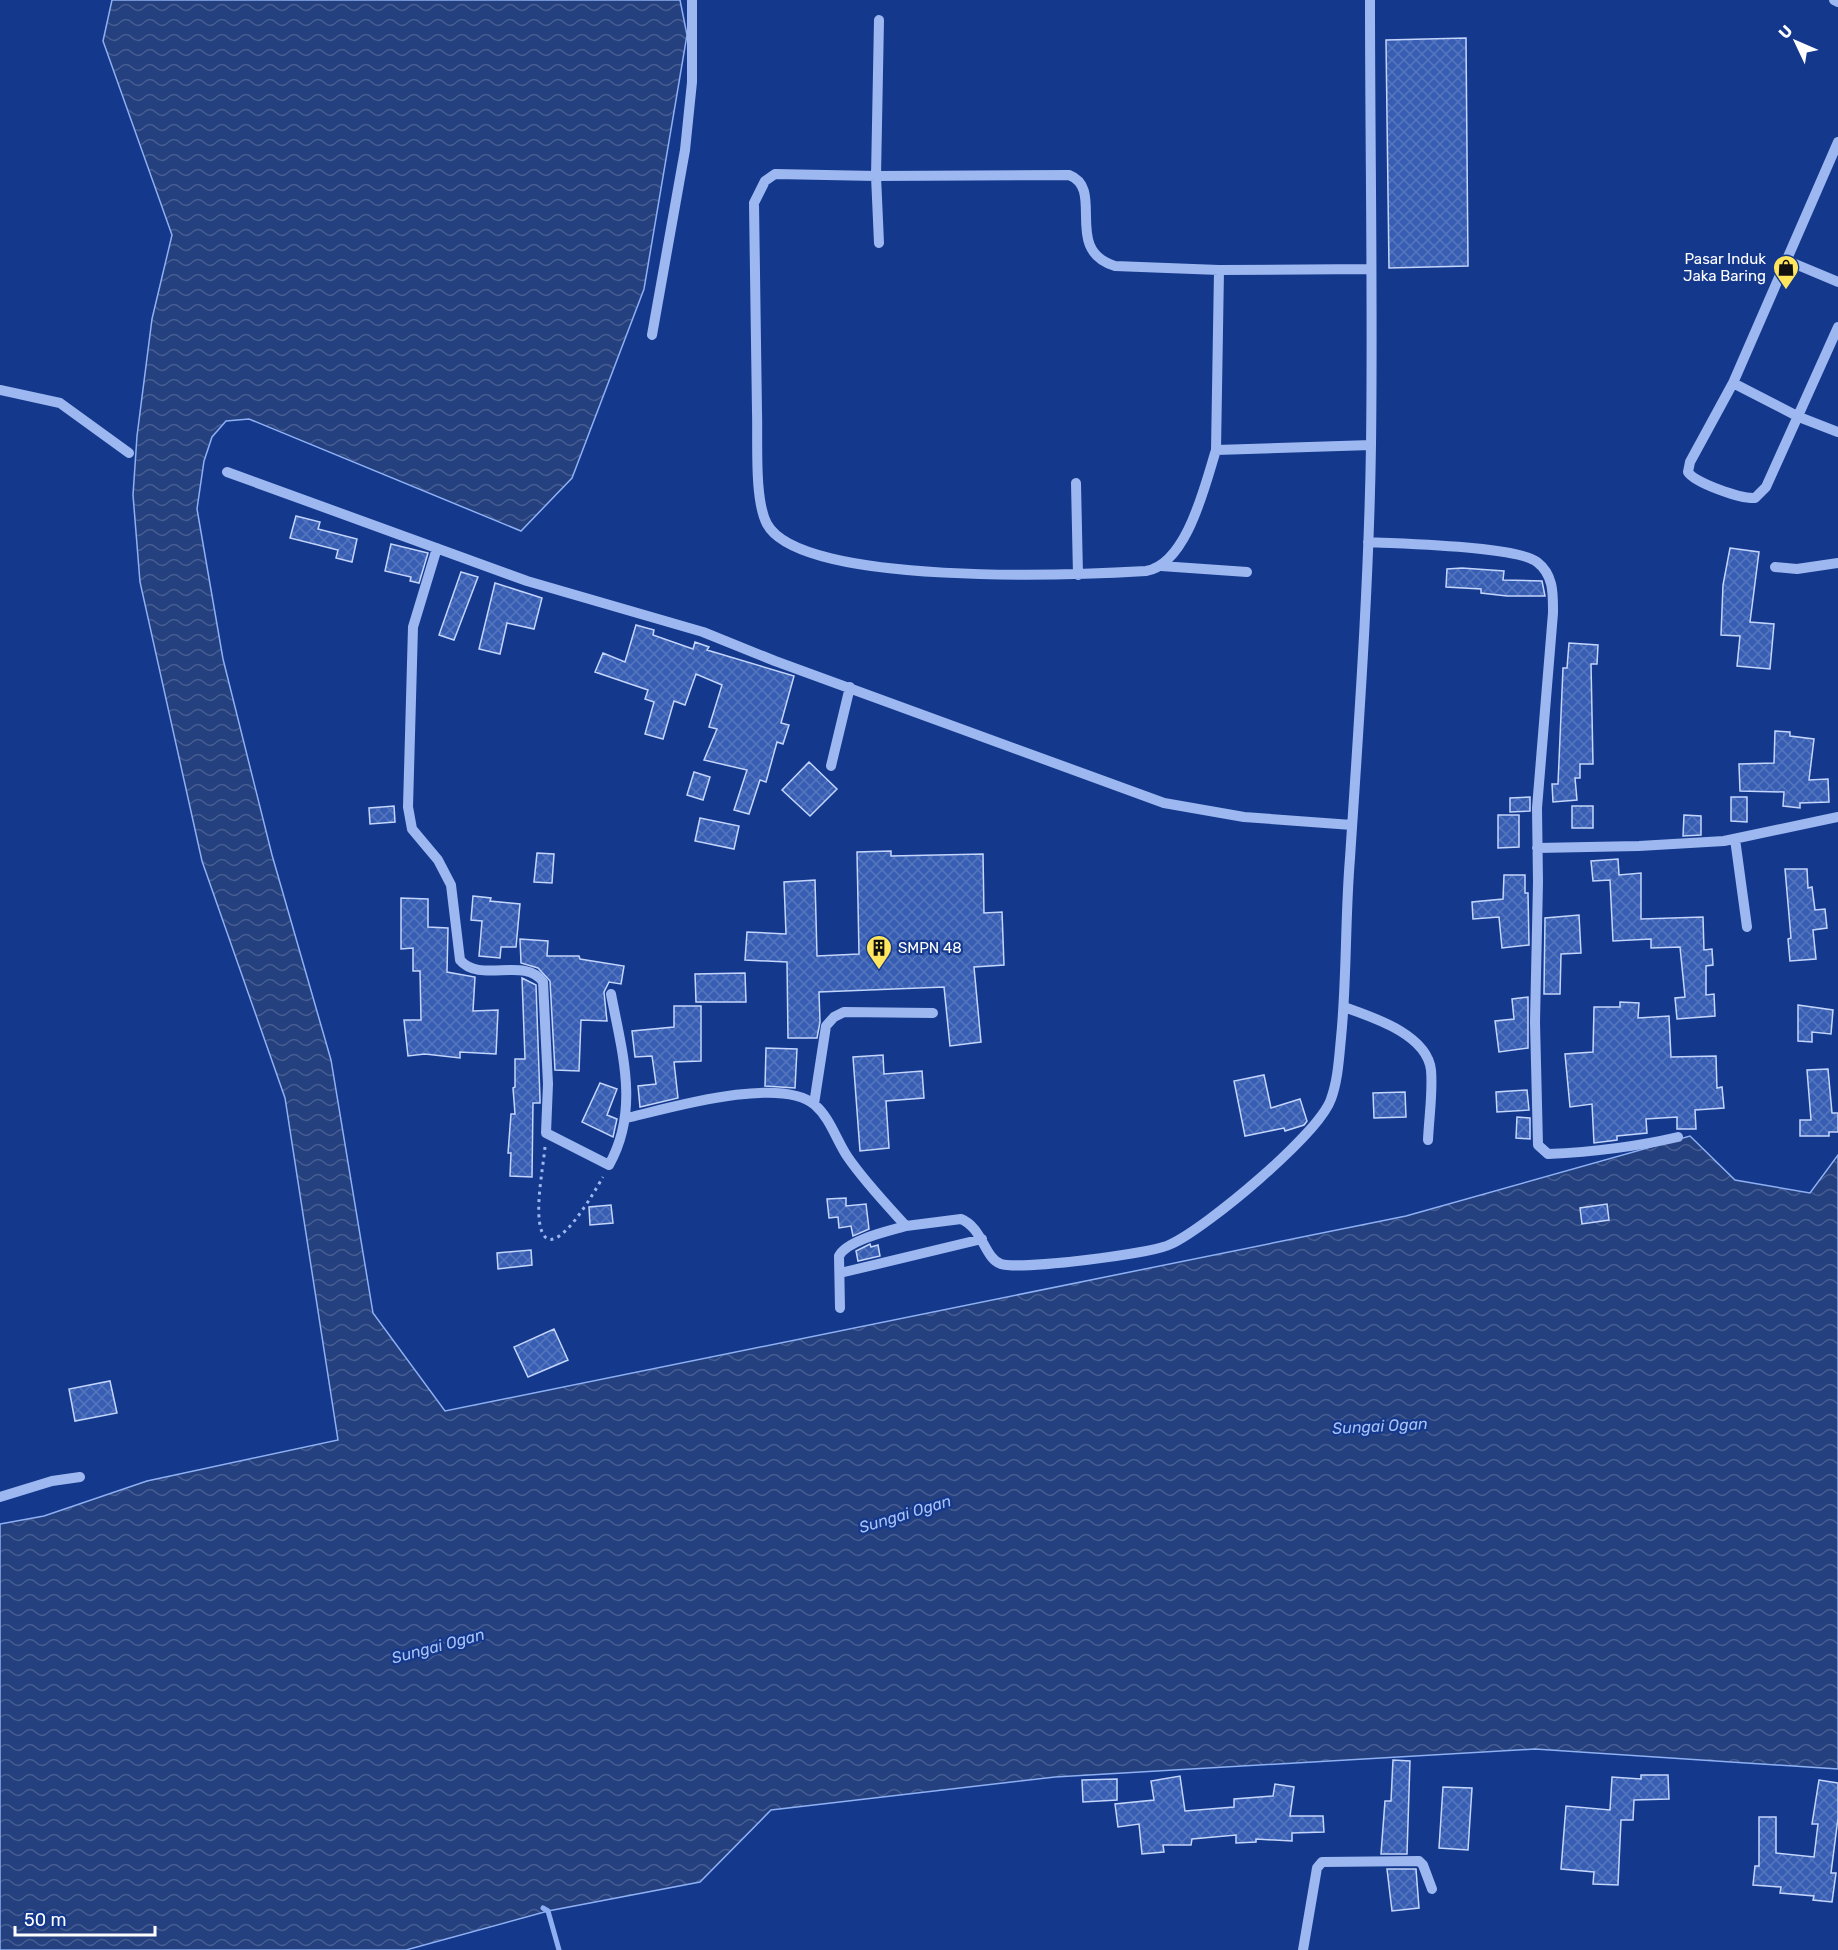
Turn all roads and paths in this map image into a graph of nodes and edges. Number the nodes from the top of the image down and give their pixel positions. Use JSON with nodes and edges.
{"nodes":[{"id":1,"x":692,"y":0,"type":"edge"},
{"id":2,"x":1370,"y":0,"type":"edge"},
{"id":3,"x":879,"y":20,"type":"dead end"},
{"id":4,"x":1838,"y":142,"type":"edge"},
{"id":5,"x":876,"y":176,"type":"junction"},
{"id":6,"x":879,"y":243,"type":"dead end"},
{"id":7,"x":1788,"y":261,"type":"junction"},
{"id":8,"x":1370,"y":269,"type":"junction"},
{"id":9,"x":1219,"y":270,"type":"junction"},
{"id":10,"x":1838,"y":282,"type":"edge"},
{"id":11,"x":1838,"y":327,"type":"edge"},
{"id":12,"x":652,"y":335,"type":"dead end"},
{"id":13,"x":1733,"y":383,"type":"junction"},
{"id":14,"x":0,"y":390,"type":"edge"},
{"id":15,"x":1799,"y":417,"type":"junction"},
{"id":16,"x":1838,"y":432,"type":"edge"},
{"id":17,"x":1371,"y":445,"type":"junction"},
{"id":18,"x":1216,"y":450,"type":"junction"},
{"id":19,"x":129,"y":453,"type":"dead end"},
{"id":20,"x":227,"y":472,"type":"dead end"},
{"id":21,"x":1076,"y":483,"type":"dead end"},
{"id":22,"x":1368,"y":542,"type":"junction"},
{"id":23,"x":437,"y":548,"type":"junction"},
{"id":24,"x":1838,"y":563,"type":"edge"},
{"id":25,"x":1161,"y":566,"type":"junction"},
{"id":26,"x":1775,"y":567,"type":"dead end"},
{"id":27,"x":1247,"y":572,"type":"dead end"},
{"id":28,"x":1078,"y":575,"type":"junction"},
{"id":29,"x":850,"y":687,"type":"junction"},
{"id":30,"x":831,"y":766,"type":"dead end"},
{"id":31,"x":1838,"y":817,"type":"edge"},
{"id":32,"x":1352,"y":825,"type":"junction"},
{"id":33,"x":1735,"y":839,"type":"junction"},
{"id":34,"x":1537,"y":848,"type":"junction"},
{"id":35,"x":1747,"y":927,"type":"dead end"},
{"id":36,"x":611,"y":993,"type":"dead end"},
{"id":37,"x":1344,"y":1007,"type":"junction"},
{"id":38,"x":933,"y":1013,"type":"dead end"},
{"id":39,"x":814,"y":1104,"type":"junction"},
{"id":40,"x":627,"y":1118,"type":"junction"},
{"id":41,"x":546,"y":1133,"type":"junction"},
{"id":42,"x":1678,"y":1137,"type":"dead end"},
{"id":43,"x":1428,"y":1140,"type":"dead end"},
{"id":44,"x":609,"y":1165,"type":"junction"},
{"id":45,"x":906,"y":1226,"type":"junction"},
{"id":46,"x":982,"y":1239,"type":"junction"},
{"id":47,"x":840,"y":1273,"type":"junction"},
{"id":48,"x":840,"y":1308,"type":"dead end"},
{"id":49,"x":80,"y":1477,"type":"dead end"},
{"id":50,"x":0,"y":1497,"type":"edge"},
{"id":51,"x":1432,"y":1889,"type":"dead end"},
{"id":52,"x":1303,"y":1950,"type":"edge"}],
"edges":[{"from":1,"to":12,"type":"street"},
{"from":2,"to":8,"type":"street"},
{"from":3,"to":5,"type":"street"},
{"from":4,"to":7,"type":"street"},
{"from":5,"to":6,"type":"street"},
{"from":5,"to":9,"type":"street"},
{"from":5,"to":28,"type":"street"},
{"from":7,"to":10,"type":"street"},
{"from":7,"to":13,"type":"street"},
{"from":8,"to":9,"type":"street"},
{"from":8,"to":17,"type":"street"},
{"from":9,"to":18,"type":"street"},
{"from":11,"to":15,"type":"street"},
{"from":13,"to":15,"type":"street"},
{"from":13,"to":15,"type":"street"},
{"from":14,"to":19,"type":"street"},
{"from":15,"to":16,"type":"street"},
{"from":17,"to":18,"type":"street"},
{"from":17,"to":22,"type":"street"},
{"from":18,"to":25,"type":"street"},
{"from":20,"to":23,"type":"street"},
{"from":21,"to":28,"type":"street"},
{"from":22,"to":32,"type":"street"},
{"from":22,"to":34,"type":"street"},
{"from":23,"to":29,"type":"street"},
{"from":23,"to":41,"type":"street"},
{"from":24,"to":26,"type":"street"},
{"from":25,"to":27,"type":"street"},
{"from":25,"to":28,"type":"street"},
{"from":29,"to":30,"type":"street"},
{"from":29,"to":32,"type":"street"},
{"from":31,"to":33,"type":"street"},
{"from":32,"to":37,"type":"street"},
{"from":33,"to":34,"type":"street"},
{"from":33,"to":35,"type":"street"},
{"from":34,"to":42,"type":"street"},
{"from":36,"to":40,"type":"street"},
{"from":37,"to":43,"type":"street"},
{"from":37,"to":46,"type":"street"},
{"from":38,"to":39,"type":"street"},
{"from":39,"to":40,"type":"street"},
{"from":39,"to":45,"type":"street"},
{"from":40,"to":44,"type":"street"},
{"from":41,"to":44,"type":"street"},
{"from":41,"to":44,"type":"path"},
{"from":45,"to":46,"type":"street"},
{"from":45,"to":47,"type":"street"},
{"from":46,"to":47,"type":"street"},
{"from":47,"to":48,"type":"street"},
{"from":49,"to":50,"type":"street"},
{"from":51,"to":52,"type":"street"}]}
